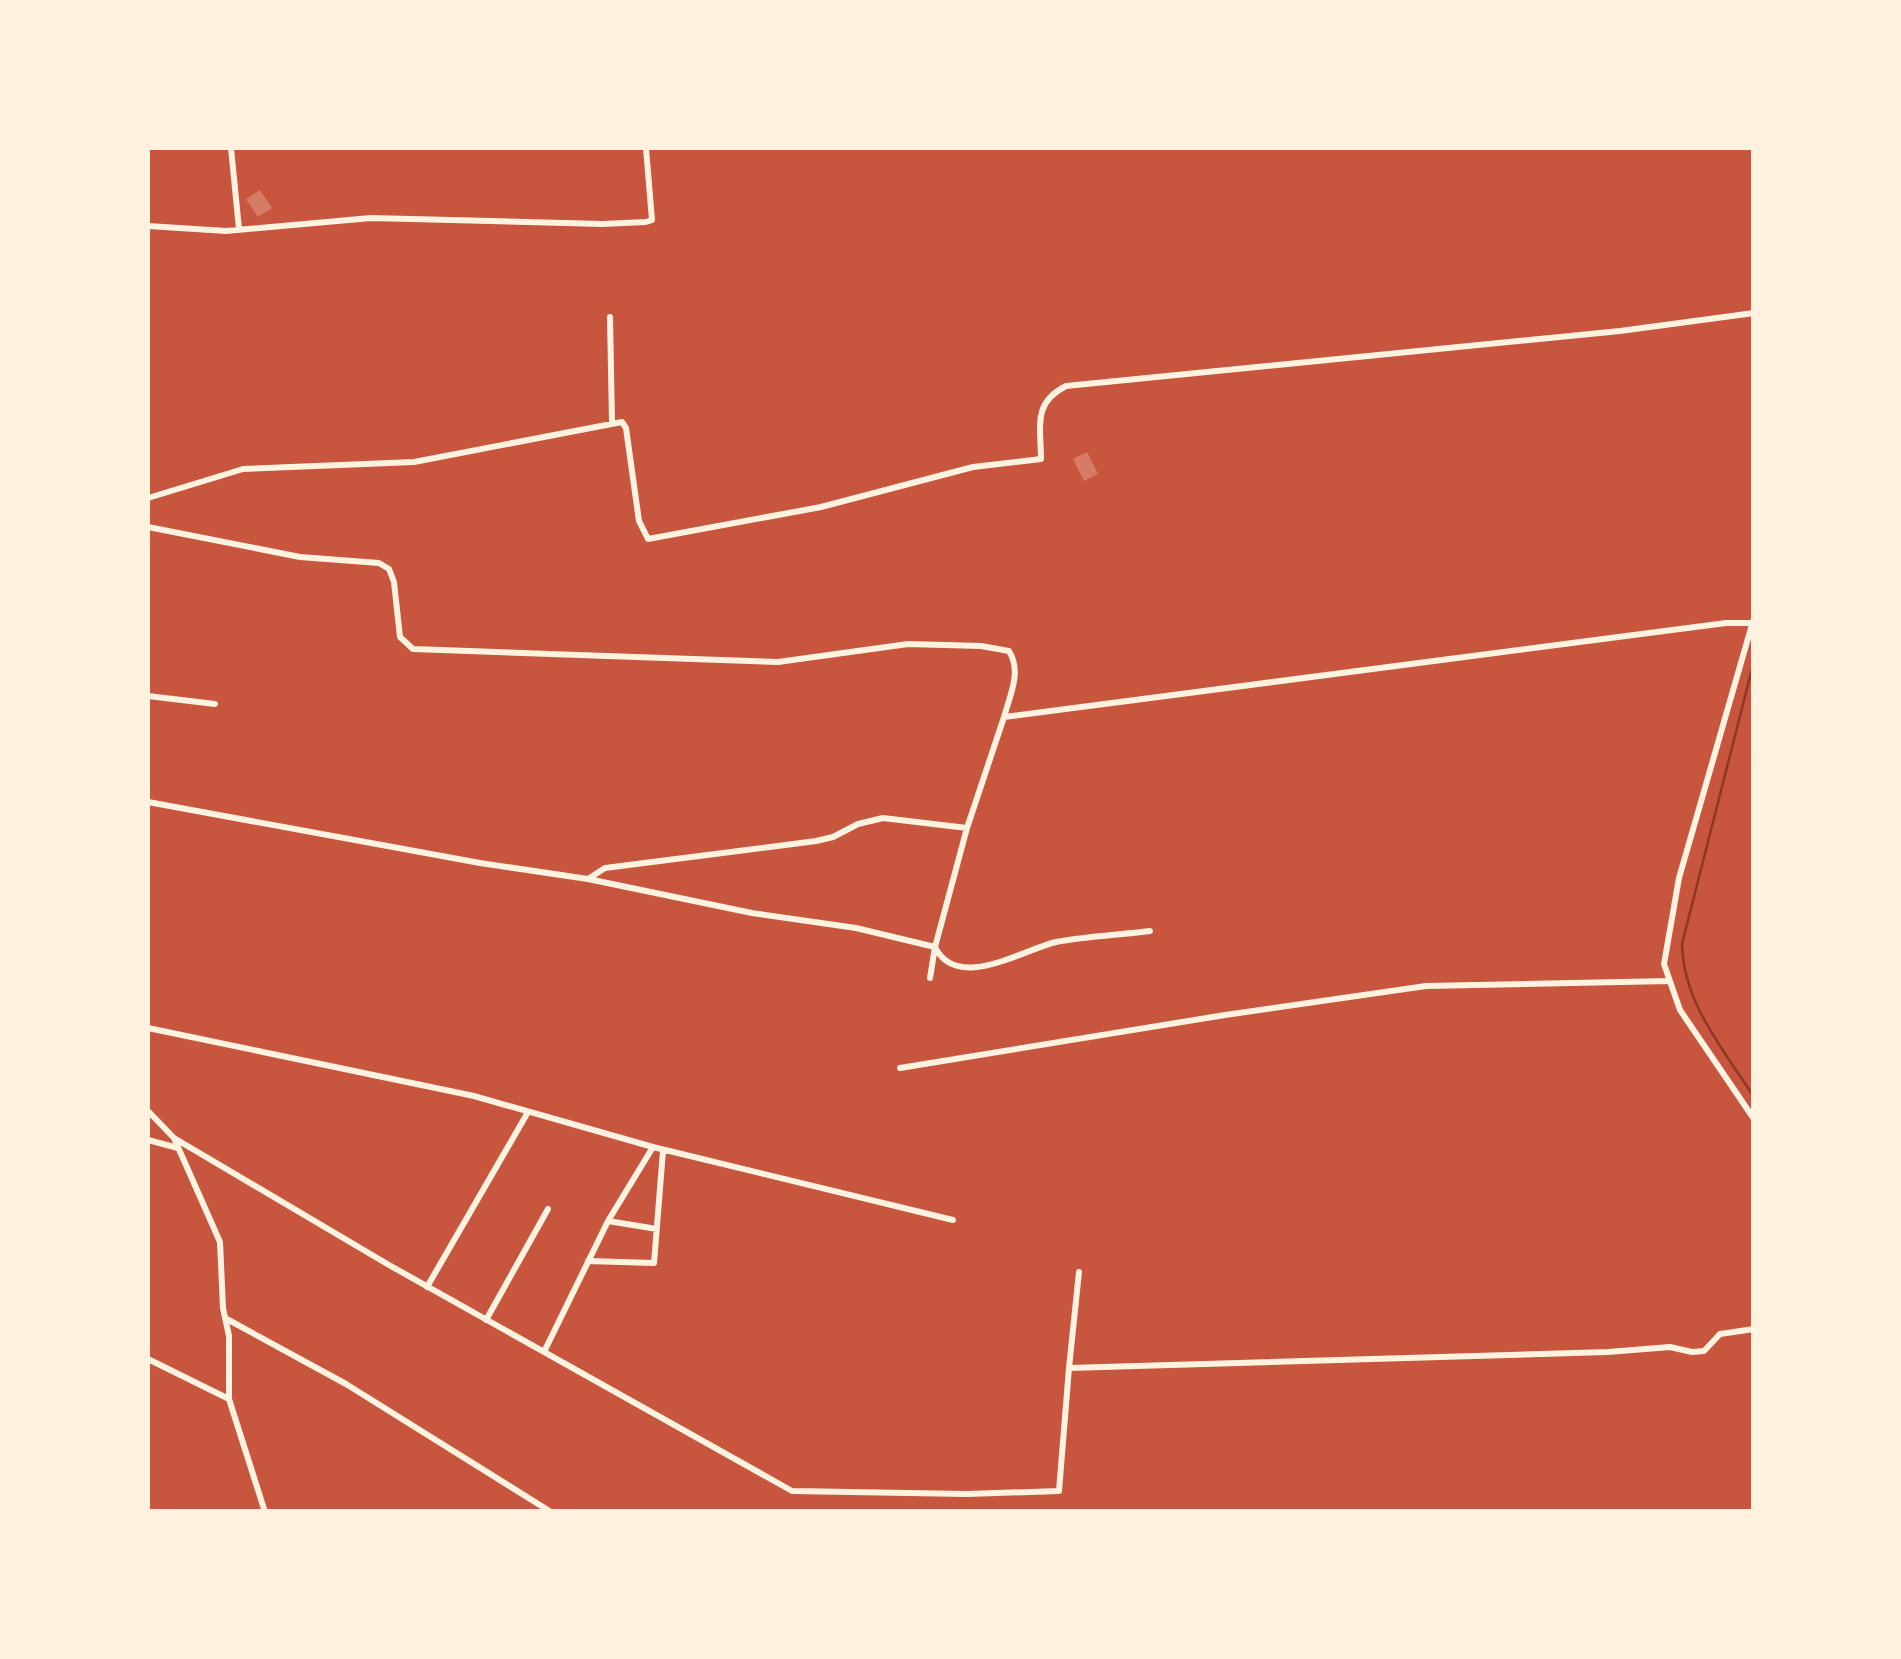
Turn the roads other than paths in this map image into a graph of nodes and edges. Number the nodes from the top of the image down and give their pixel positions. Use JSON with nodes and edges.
{"nodes":[{"id":1,"x":231,"y":148,"type":"edge"},
{"id":2,"x":646,"y":148,"type":"edge"},
{"id":3,"x":148,"y":226,"type":"edge"},
{"id":4,"x":239,"y":229,"type":"junction"},
{"id":5,"x":1754,"y":312,"type":"edge"},
{"id":6,"x":610,"y":317,"type":"dead end"},
{"id":7,"x":612,"y":422,"type":"junction"},
{"id":8,"x":148,"y":498,"type":"edge"},
{"id":9,"x":148,"y":527,"type":"edge"},
{"id":10,"x":1753,"y":621,"type":"edge"},
{"id":11,"x":148,"y":696,"type":"edge"},
{"id":12,"x":215,"y":704,"type":"dead end"},
{"id":13,"x":1004,"y":717,"type":"junction"},
{"id":14,"x":148,"y":802,"type":"edge"},
{"id":15,"x":968,"y":828,"type":"junction"},
{"id":16,"x":588,"y":878,"type":"junction"},
{"id":17,"x":1150,"y":931,"type":"dead end"},
{"id":18,"x":935,"y":946,"type":"junction"},
{"id":19,"x":930,"y":978,"type":"dead end"},
{"id":20,"x":1669,"y":982,"type":"junction"},
{"id":21,"x":148,"y":1028,"type":"edge"},
{"id":22,"x":900,"y":1068,"type":"dead end"},
{"id":23,"x":148,"y":1111,"type":"edge"},
{"id":24,"x":528,"y":1112,"type":"junction"},
{"id":25,"x":1754,"y":1119,"type":"edge"},
{"id":26,"x":174,"y":1138,"type":"junction"},
{"id":27,"x":148,"y":1140,"type":"edge"},
{"id":28,"x":653,"y":1146,"type":"junction"},
{"id":29,"x":180,"y":1149,"type":"junction"},
{"id":30,"x":663,"y":1150,"type":"junction"},
{"id":31,"x":548,"y":1208,"type":"dead end"},
{"id":32,"x":952,"y":1220,"type":"dead end"},
{"id":33,"x":608,"y":1221,"type":"junction"},
{"id":34,"x":657,"y":1229,"type":"junction"},
{"id":35,"x":588,"y":1261,"type":"junction"},
{"id":36,"x":1079,"y":1272,"type":"dead end"},
{"id":37,"x":428,"y":1287,"type":"junction"},
{"id":38,"x":225,"y":1318,"type":"junction"},
{"id":39,"x":486,"y":1320,"type":"junction"},
{"id":40,"x":1754,"y":1328,"type":"edge"},
{"id":41,"x":544,"y":1352,"type":"junction"},
{"id":42,"x":148,"y":1359,"type":"edge"},
{"id":43,"x":1070,"y":1368,"type":"junction"},
{"id":44,"x":228,"y":1399,"type":"junction"},
{"id":45,"x":265,"y":1512,"type":"edge"},
{"id":46,"x":551,"y":1512,"type":"edge"}],
"edges":[{"from":1,"to":4,"type":"street"},
{"from":2,"to":4,"type":"street"},
{"from":3,"to":4,"type":"street"},
{"from":5,"to":7,"type":"street"},
{"from":6,"to":7,"type":"street"},
{"from":7,"to":8,"type":"street"},
{"from":9,"to":13,"type":"street"},
{"from":10,"to":13,"type":"street"},
{"from":10,"to":20,"type":"street"},
{"from":11,"to":12,"type":"street"},
{"from":13,"to":15,"type":"street"},
{"from":14,"to":16,"type":"street"},
{"from":15,"to":16,"type":"street"},
{"from":15,"to":18,"type":"street"},
{"from":16,"to":18,"type":"street"},
{"from":17,"to":18,"type":"street"},
{"from":18,"to":19,"type":"street"},
{"from":20,"to":22,"type":"street"},
{"from":20,"to":25,"type":"street"},
{"from":21,"to":24,"type":"street"},
{"from":23,"to":26,"type":"street"},
{"from":24,"to":28,"type":"street"},
{"from":24,"to":37,"type":"street"},
{"from":26,"to":29,"type":"street"},
{"from":26,"to":37,"type":"street"},
{"from":27,"to":29,"type":"street"},
{"from":28,"to":30,"type":"street"},
{"from":28,"to":33,"type":"street"},
{"from":29,"to":38,"type":"street"},
{"from":30,"to":32,"type":"street"},
{"from":30,"to":34,"type":"street"},
{"from":31,"to":39,"type":"street"},
{"from":33,"to":34,"type":"street"},
{"from":33,"to":35,"type":"street"},
{"from":34,"to":35,"type":"street"},
{"from":35,"to":41,"type":"street"},
{"from":36,"to":43,"type":"street"},
{"from":37,"to":39,"type":"street"},
{"from":38,"to":44,"type":"street"},
{"from":38,"to":46,"type":"street"},
{"from":39,"to":41,"type":"street"},
{"from":40,"to":43,"type":"street"},
{"from":41,"to":43,"type":"street"},
{"from":42,"to":44,"type":"street"},
{"from":44,"to":45,"type":"street"}]}
